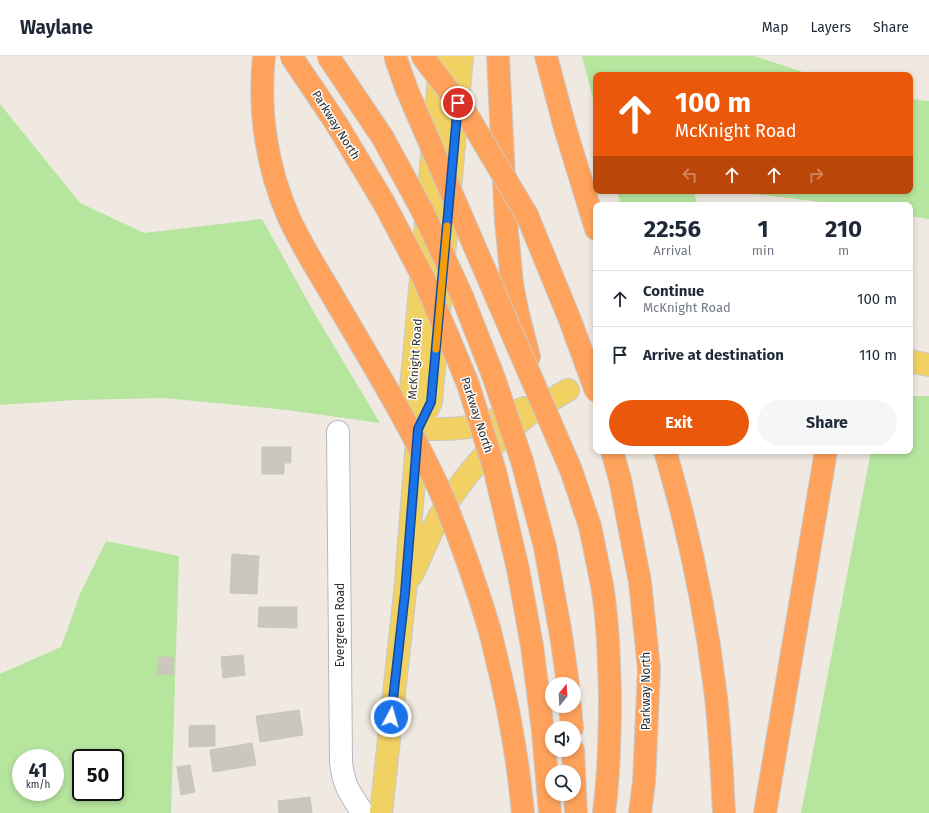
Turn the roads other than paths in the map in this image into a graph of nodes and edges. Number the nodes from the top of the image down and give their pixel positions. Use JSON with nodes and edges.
{"nodes":[{"id":1,"x":264,"y":56,"type":"edge"},
{"id":2,"x":291,"y":56,"type":"edge"},
{"id":3,"x":328,"y":56,"type":"edge"},
{"id":4,"x":394,"y":56,"type":"edge"},
{"id":5,"x":422,"y":56,"type":"edge"},
{"id":6,"x":441,"y":56,"type":"edge"},
{"id":7,"x":462,"y":56,"type":"edge"},
{"id":8,"x":498,"y":56,"type":"edge"},
{"id":9,"x":546,"y":56,"type":"edge"},
{"id":10,"x":593,"y":219,"type":"edge"},
{"id":11,"x":913,"y":362,"type":"edge"},
{"id":12,"x":929,"y":365,"type":"edge"},
{"id":13,"x":593,"y":378,"type":"edge"},
{"id":14,"x":593,"y":383,"type":"edge"},
{"id":15,"x":568,"y":390,"type":"junction"},
{"id":16,"x":537,"y":391,"type":"junction"},
{"id":17,"x":418,"y":429,"type":"junction"},
{"id":18,"x":338,"y":432,"type":"dead end"},
{"id":19,"x":613,"y":454,"type":"edge"},
{"id":20,"x":666,"y":454,"type":"edge"},
{"id":21,"x":825,"y":454,"type":"edge"},
{"id":22,"x":405,"y":593,"type":"junction"},
{"id":23,"x":567,"y":677,"type":"edge"},
{"id":24,"x":573,"y":757,"type":"edge"},
{"id":25,"x":363,"y":813,"type":"edge"},
{"id":26,"x":381,"y":813,"type":"edge"},
{"id":27,"x":523,"y":813,"type":"edge"},
{"id":28,"x":550,"y":813,"type":"edge"},
{"id":29,"x":576,"y":813,"type":"edge"},
{"id":30,"x":604,"y":813,"type":"edge"},
{"id":31,"x":640,"y":813,"type":"edge"},
{"id":32,"x":724,"y":813,"type":"edge"},
{"id":33,"x":765,"y":813,"type":"edge"}],
"edges":[{"from":1,"to":27,"type":"highway","bridge":true},
{"from":2,"to":28,"type":"highway","name":"Parkway North","bridge":true},
{"from":3,"to":23,"type":"highway","bridge":true},
{"from":4,"to":16,"type":"highway","bridge":true},
{"from":5,"to":14,"type":"highway","bridge":true},
{"from":6,"to":17,"type":"main road","name":"McKnight Road"},
{"from":7,"to":17,"type":"main road","name":"McKnight Road"},
{"from":8,"to":16,"type":"highway","bridge":true},
{"from":9,"to":10,"type":"highway"},
{"from":11,"to":12,"type":"main road"},
{"from":13,"to":15,"type":"main road"},
{"from":15,"to":17,"type":"main road"},
{"from":15,"to":22,"type":"main road"},
{"from":16,"to":30,"type":"highway","bridge":true},
{"from":17,"to":22,"type":"main road"},
{"from":18,"to":25,"type":"street","name":"Evergreen Road"},
{"from":19,"to":31,"type":"highway","name":"Parkway North"},
{"from":20,"to":32,"type":"highway"},
{"from":21,"to":33,"type":"highway"},
{"from":22,"to":26,"type":"main road"},
{"from":24,"to":29,"type":"highway"}]}
